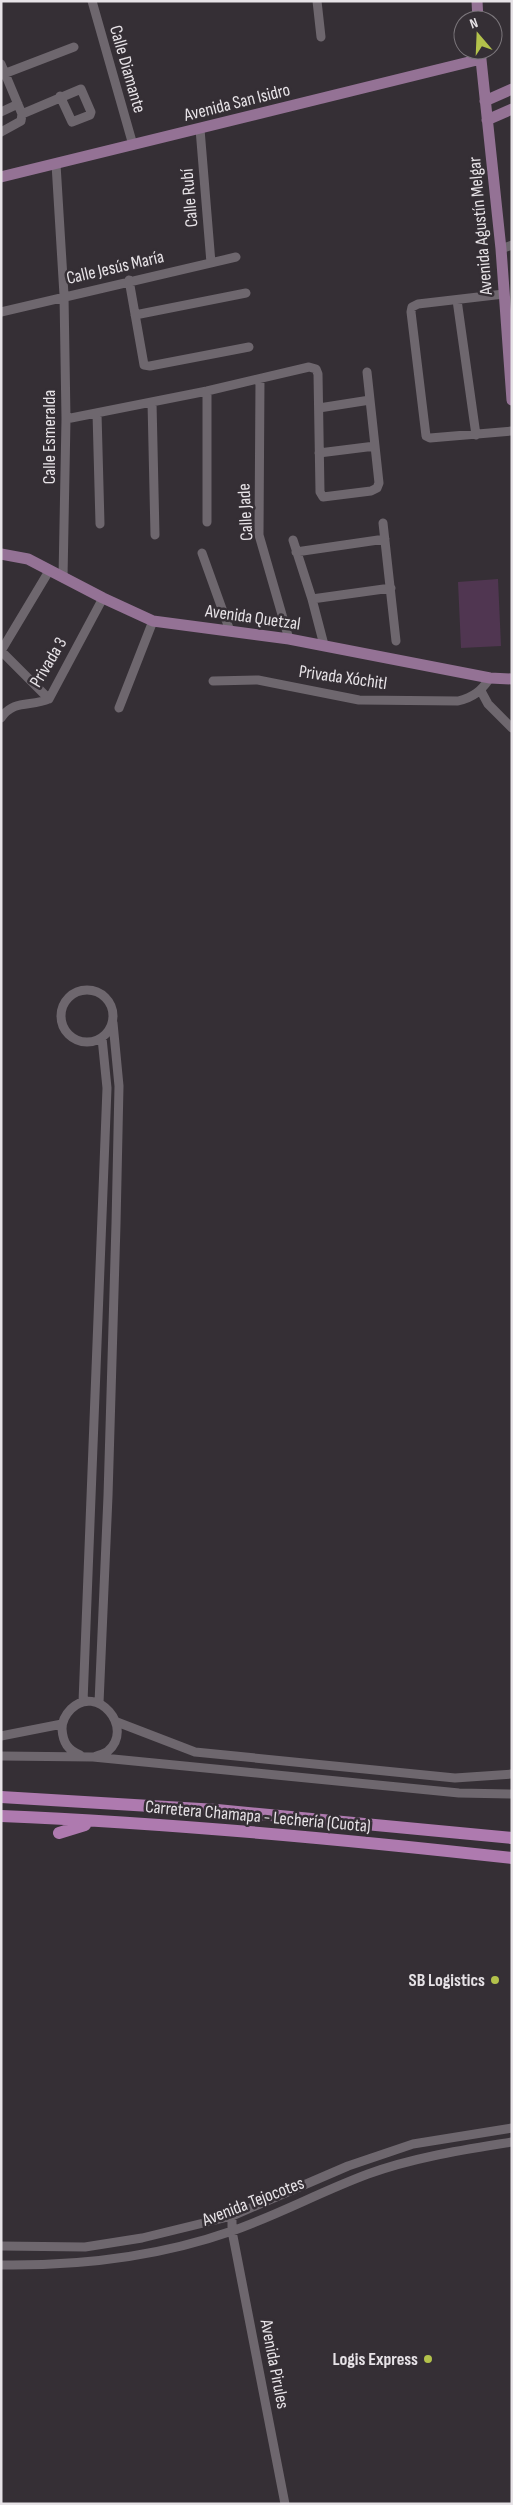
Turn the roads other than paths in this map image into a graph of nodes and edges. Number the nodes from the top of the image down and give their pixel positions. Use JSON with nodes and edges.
{"nodes":[{"id":1,"x":92,"y":1,"type":"edge"},
{"id":2,"x":317,"y":1,"type":"edge"},
{"id":3,"x":321,"y":37,"type":"dead end"},
{"id":4,"x":74,"y":47,"type":"dead end"},
{"id":5,"x":459,"y":60,"type":"edge"},
{"id":6,"x":482,"y":60,"type":"edge"},
{"id":7,"x":1,"y":64,"type":"edge"},
{"id":8,"x":3,"y":75,"type":"edge"},
{"id":9,"x":512,"y":89,"type":"edge"},
{"id":10,"x":60,"y":96,"type":"dead end"},
{"id":11,"x":485,"y":101,"type":"junction"},
{"id":12,"x":18,"y":104,"type":"junction"},
{"id":13,"x":512,"y":109,"type":"edge"},
{"id":14,"x":1,"y":112,"type":"edge"},
{"id":15,"x":22,"y":114,"type":"junction"},
{"id":16,"x":487,"y":120,"type":"junction"},
{"id":17,"x":200,"y":129,"type":"junction"},
{"id":18,"x":1,"y":132,"type":"edge"},
{"id":19,"x":133,"y":145,"type":"junction"},
{"id":20,"x":56,"y":164,"type":"junction"},
{"id":21,"x":1,"y":177,"type":"edge"},
{"id":22,"x":507,"y":247,"type":"edge"},
{"id":23,"x":236,"y":257,"type":"dead end"},
{"id":24,"x":212,"y":263,"type":"junction"},
{"id":25,"x":507,"y":266,"type":"edge"},
{"id":26,"x":129,"y":280,"type":"junction"},
{"id":27,"x":246,"y":292,"type":"dead end"},
{"id":28,"x":504,"y":294,"type":"junction"},
{"id":29,"x":64,"y":295,"type":"junction"},
{"id":30,"x":457,"y":300,"type":"junction"},
{"id":31,"x":1,"y":312,"type":"edge"},
{"id":32,"x":135,"y":315,"type":"junction"},
{"id":33,"x":509,"y":333,"type":"edge"},
{"id":34,"x":249,"y":347,"type":"dead end"},
{"id":35,"x":367,"y":372,"type":"dead end"},
{"id":36,"x":260,"y":379,"type":"junction"},
{"id":37,"x":206,"y":391,"type":"junction"},
{"id":38,"x":370,"y":400,"type":"junction"},
{"id":39,"x":512,"y":400,"type":"edge"},
{"id":40,"x":152,"y":402,"type":"junction"},
{"id":41,"x":319,"y":408,"type":"junction"},
{"id":42,"x":97,"y":413,"type":"junction"},
{"id":43,"x":66,"y":419,"type":"junction"},
{"id":44,"x":512,"y":431,"type":"edge"},
{"id":45,"x":476,"y":435,"type":"junction"},
{"id":46,"x":375,"y":446,"type":"junction"},
{"id":47,"x":320,"y":453,"type":"junction"},
{"id":48,"x":206,"y":522,"type":"dead end"},
{"id":49,"x":383,"y":523,"type":"dead end"},
{"id":50,"x":100,"y":524,"type":"dead end"},
{"id":51,"x":155,"y":535,"type":"dead end"},
{"id":52,"x":385,"y":539,"type":"junction"},
{"id":53,"x":292,"y":540,"type":"dead end"},
{"id":54,"x":296,"y":552,"type":"junction"},
{"id":55,"x":202,"y":553,"type":"dead end"},
{"id":56,"x":1,"y":554,"type":"edge"},
{"id":57,"x":49,"y":571,"type":"junction"},
{"id":58,"x":63,"y":578,"type":"junction"},
{"id":59,"x":391,"y":588,"type":"junction"},
{"id":60,"x":104,"y":598,"type":"junction"},
{"id":61,"x":312,"y":599,"type":"junction"},
{"id":62,"x":153,"y":621,"type":"junction"},
{"id":63,"x":230,"y":631,"type":"junction"},
{"id":64,"x":289,"y":639,"type":"junction"},
{"id":65,"x":396,"y":640,"type":"dead end"},
{"id":66,"x":324,"y":646,"type":"junction"},
{"id":67,"x":490,"y":678,"type":"junction"},
{"id":68,"x":512,"y":679,"type":"edge"},
{"id":69,"x":213,"y":681,"type":"dead end"},
{"id":70,"x":481,"y":691,"type":"junction"},
{"id":71,"x":49,"y":699,"type":"junction"},
{"id":72,"x":119,"y":708,"type":"dead end"},
{"id":73,"x":1,"y":718,"type":"edge"},
{"id":74,"x":512,"y":728,"type":"edge"},
{"id":75,"x":113,"y":1024,"type":"junction"},
{"id":76,"x":102,"y":1038,"type":"junction"},
{"id":77,"x":83,"y":1702,"type":"junction"},
{"id":78,"x":99,"y":1703,"type":"junction"},
{"id":79,"x":117,"y":1722,"type":"junction"},
{"id":80,"x":62,"y":1724,"type":"junction"},
{"id":81,"x":1,"y":1736,"type":"edge"},
{"id":82,"x":1,"y":1756,"type":"edge"},
{"id":83,"x":83,"y":1757,"type":"junction"},
{"id":84,"x":93,"y":1757,"type":"junction"},
{"id":85,"x":512,"y":1774,"type":"edge"},
{"id":86,"x":512,"y":1794,"type":"edge"},
{"id":87,"x":1,"y":1797,"type":"edge"},
{"id":88,"x":1,"y":1816,"type":"edge"},
{"id":89,"x":120,"y":1822,"type":"junction"},
{"id":90,"x":59,"y":1833,"type":"dead end"},
{"id":91,"x":512,"y":1838,"type":"edge"},
{"id":92,"x":512,"y":1858,"type":"edge"},
{"id":93,"x":512,"y":2128,"type":"edge"},
{"id":94,"x":512,"y":2142,"type":"edge"},
{"id":95,"x":232,"y":2216,"type":"junction"},
{"id":96,"x":232,"y":2231,"type":"junction"},
{"id":97,"x":1,"y":2246,"type":"edge"},
{"id":98,"x":1,"y":2265,"type":"edge"},
{"id":99,"x":285,"y":2504,"type":"edge"}],
"edges":[{"from":1,"to":19,"type":"street","name":"Calle Diamante"},
{"from":2,"to":3,"type":"street"},
{"from":4,"to":8,"type":"street"},
{"from":5,"to":17,"type":"main road","name":"Avenida San Isidro"},
{"from":6,"to":11,"type":"main road","name":"Avenida Agustín Melgar"},
{"from":7,"to":8,"type":"street"},
{"from":8,"to":12,"type":"street"},
{"from":9,"to":11,"type":"main road"},
{"from":10,"to":15,"type":"street"},
{"from":11,"to":16,"type":"main road","name":"Avenida Agustín Melgar"},
{"from":12,"to":14,"type":"street"},
{"from":12,"to":15,"type":"street"},
{"from":13,"to":16,"type":"main road"},
{"from":15,"to":18,"type":"street"},
{"from":16,"to":22,"type":"main road","name":"Avenida Agustín Melgar"},
{"from":17,"to":19,"type":"main road","name":"Avenida San Isidro"},
{"from":17,"to":24,"type":"street","name":"Calle Rubí"},
{"from":19,"to":20,"type":"main road","name":"Avenida San Isidro"},
{"from":20,"to":21,"type":"main road","name":"Avenida San Isidro"},
{"from":20,"to":29,"type":"street","name":"Calle Esmeralda"},
{"from":22,"to":25,"type":"main road","name":"Avenida Agustín Melgar"},
{"from":23,"to":24,"type":"street","name":"Calle Jesús María"},
{"from":24,"to":26,"type":"street","name":"Calle Jesús María"},
{"from":25,"to":28,"type":"main road","name":"Avenida Agustín Melgar"},
{"from":26,"to":29,"type":"street","name":"Calle Jesús María"},
{"from":26,"to":32,"type":"street"},
{"from":27,"to":32,"type":"street"},
{"from":28,"to":30,"type":"street"},
{"from":28,"to":33,"type":"main road","name":"Avenida Agustín Melgar"},
{"from":29,"to":31,"type":"street","name":"Calle Jesús María"},
{"from":29,"to":43,"type":"street","name":"Calle Esmeralda"},
{"from":30,"to":45,"type":"street"},
{"from":30,"to":45,"type":"street"},
{"from":32,"to":34,"type":"street"},
{"from":33,"to":39,"type":"main road","name":"Avenida Agustín Melgar"},
{"from":35,"to":38,"type":"street"},
{"from":36,"to":37,"type":"street"},
{"from":36,"to":41,"type":"street"},
{"from":36,"to":64,"type":"street","name":"Calle Jade"},
{"from":37,"to":40,"type":"street"},
{"from":37,"to":48,"type":"street"},
{"from":38,"to":41,"type":"street"},
{"from":38,"to":46,"type":"street"},
{"from":40,"to":42,"type":"street"},
{"from":40,"to":51,"type":"street"},
{"from":41,"to":47,"type":"street"},
{"from":42,"to":43,"type":"street"},
{"from":42,"to":50,"type":"street"},
{"from":43,"to":58,"type":"street","name":"Calle Esmeralda"},
{"from":44,"to":45,"type":"street"},
{"from":46,"to":47,"type":"street"},
{"from":46,"to":47,"type":"street"},
{"from":49,"to":52,"type":"street"},
{"from":52,"to":54,"type":"street"},
{"from":52,"to":59,"type":"street"},
{"from":53,"to":54,"type":"street"},
{"from":54,"to":61,"type":"street"},
{"from":55,"to":63,"type":"street"},
{"from":56,"to":57,"type":"main road","name":"Avenida Quetzal"},
{"from":57,"to":58,"type":"main road","name":"Avenida Quetzal"},
{"from":57,"to":71,"type":"street"},
{"from":58,"to":60,"type":"main road","name":"Avenida Quetzal"},
{"from":59,"to":61,"type":"street"},
{"from":59,"to":65,"type":"street"},
{"from":60,"to":62,"type":"main road","name":"Avenida Quetzal"},
{"from":60,"to":71,"type":"street","name":"Privada 3"},
{"from":61,"to":66,"type":"street"},
{"from":62,"to":63,"type":"main road","name":"Avenida Quetzal"},
{"from":62,"to":72,"type":"street"},
{"from":63,"to":64,"type":"main road","name":"Avenida Quetzal"},
{"from":64,"to":66,"type":"main road","name":"Avenida Quetzal"},
{"from":66,"to":67,"type":"main road","name":"Avenida Quetzal"},
{"from":67,"to":68,"type":"main road","name":"Avenida Quetzal"},
{"from":67,"to":70,"type":"street"},
{"from":69,"to":70,"type":"street","name":"Privada Xóchitl"},
{"from":70,"to":74,"type":"street"},
{"from":71,"to":73,"type":"street","name":"Privada 3"},
{"from":75,"to":76,"type":"street"},
{"from":75,"to":76,"type":"street"},
{"from":75,"to":78,"type":"street"},
{"from":76,"to":77,"type":"street"},
{"from":77,"to":78,"type":"street"},
{"from":77,"to":80,"type":"street"},
{"from":78,"to":79,"type":"street"},
{"from":79,"to":84,"type":"street"},
{"from":79,"to":85,"type":"street"},
{"from":80,"to":81,"type":"street"},
{"from":80,"to":83,"type":"street"},
{"from":82,"to":83,"type":"street"},
{"from":83,"to":84,"type":"street"},
{"from":84,"to":86,"type":"street"},
{"from":87,"to":91,"type":"highway","name":"Carretera Chamapa - Lechería (Cuota)"},
{"from":88,"to":89,"type":"highway","name":"Carretera Chamapa - Lechería (Cuota)"},
{"from":89,"to":90,"type":"highway"},
{"from":89,"to":92,"type":"highway","name":"Carretera Chamapa - Lechería (Cuota)"},
{"from":93,"to":95,"type":"street","name":"Avenida Tejocotes"},
{"from":94,"to":96,"type":"street","name":"Avenida Tejocotes"},
{"from":95,"to":96,"type":"street","name":"Avenida Pirules"},
{"from":95,"to":97,"type":"street","name":"Avenida Tejocotes"},
{"from":96,"to":98,"type":"street","name":"Avenida Tejocotes"},
{"from":96,"to":99,"type":"street","name":"Avenida Pirules"}]}
